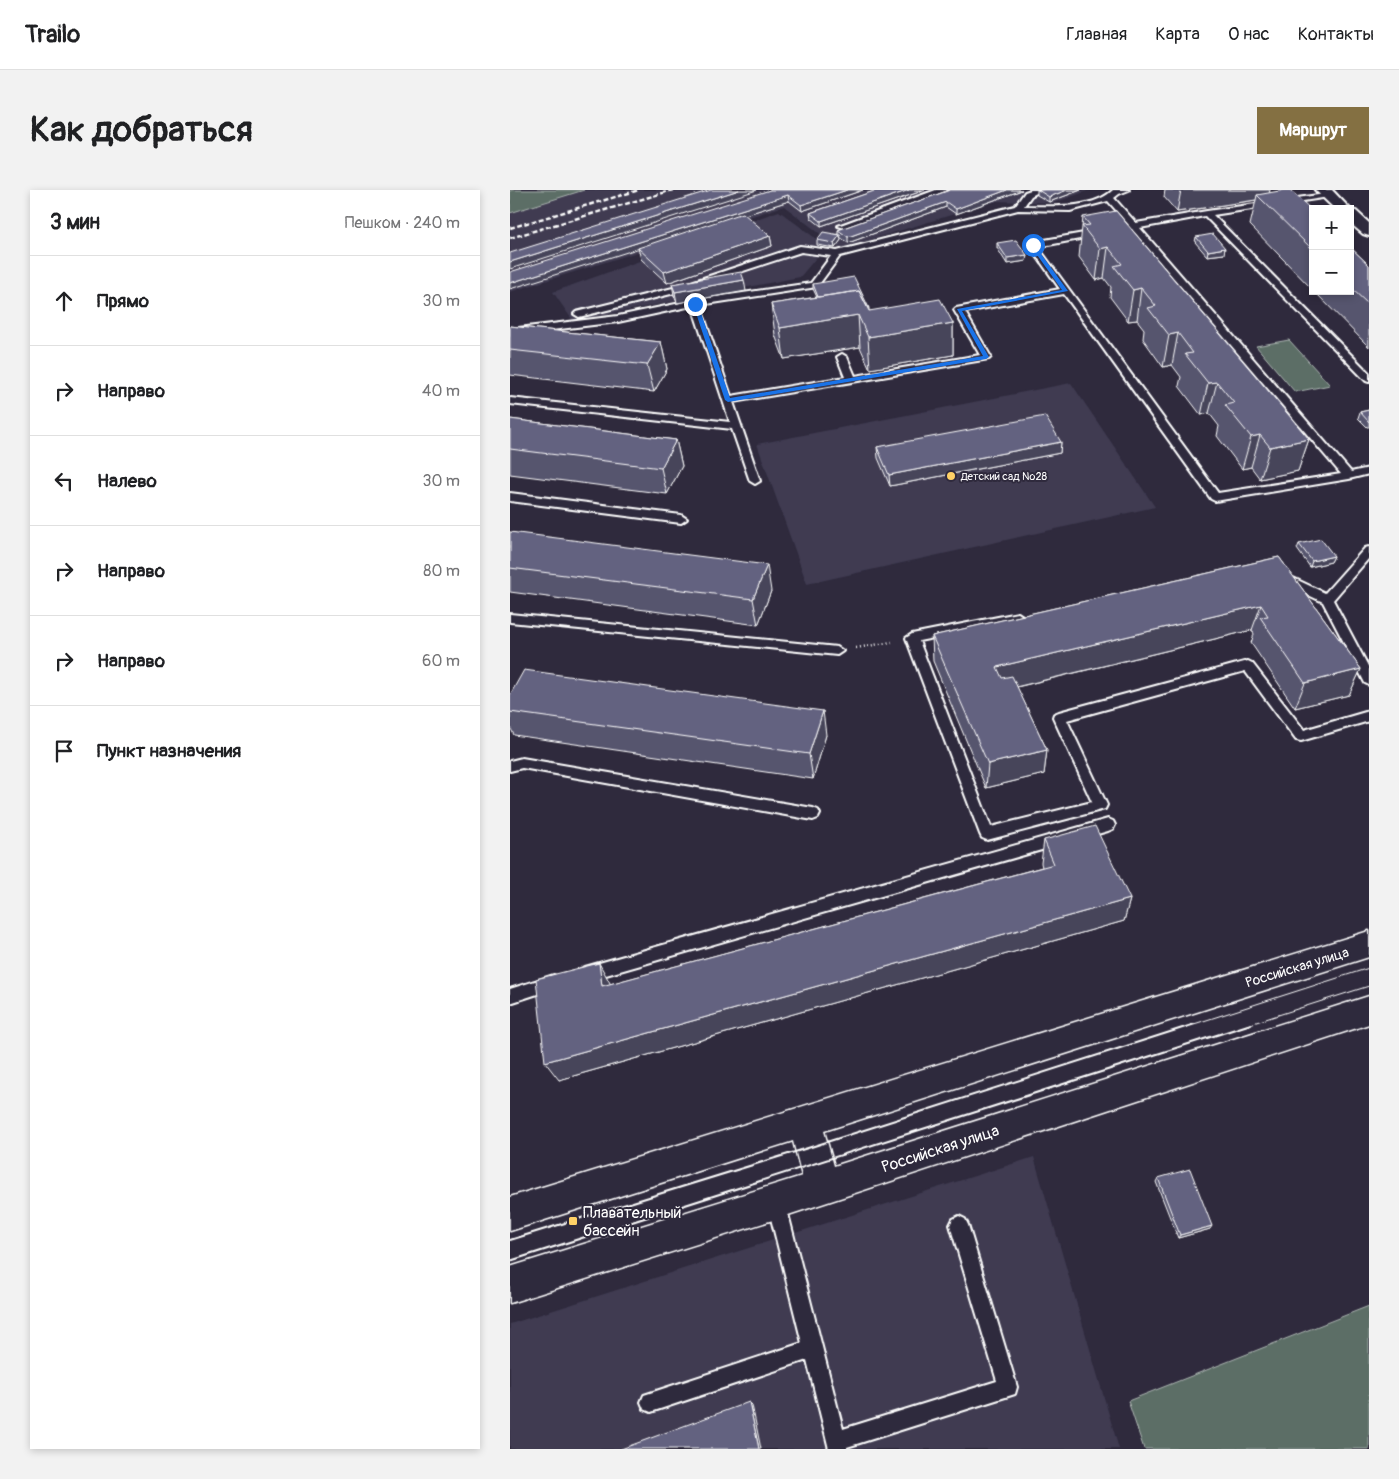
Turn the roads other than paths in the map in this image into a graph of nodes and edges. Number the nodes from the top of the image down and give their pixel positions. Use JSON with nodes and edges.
{"nodes":[{"id":1,"x":944,"y":190,"type":"edge"},
{"id":2,"x":1038,"y":190,"type":"edge"},
{"id":3,"x":1125,"y":190,"type":"edge"},
{"id":4,"x":1326,"y":192,"type":"edge"},
{"id":5,"x":1110,"y":198,"type":"junction"},
{"id":6,"x":1340,"y":205,"type":"edge"},
{"id":7,"x":1018,"y":208,"type":"junction"},
{"id":8,"x":1208,"y":213,"type":"junction"},
{"id":9,"x":1354,"y":218,"type":"edge"},
{"id":10,"x":842,"y":226,"type":"edge"},
{"id":11,"x":1136,"y":227,"type":"junction"},
{"id":12,"x":1369,"y":231,"type":"edge"},
{"id":13,"x":837,"y":254,"type":"junction"},
{"id":14,"x":1066,"y":291,"type":"junction"},
{"id":15,"x":695,"y":304,"type":"junction"},
{"id":16,"x":579,"y":314,"type":"dead end"},
{"id":17,"x":510,"y":332,"type":"edge"},
{"id":18,"x":842,"y":357,"type":"edge"},
{"id":19,"x":1369,"y":378,"type":"edge"},
{"id":20,"x":851,"y":379,"type":"junction"},
{"id":21,"x":728,"y":400,"type":"junction"},
{"id":22,"x":510,"y":401,"type":"edge"},
{"id":23,"x":737,"y":426,"type":"junction"},
{"id":24,"x":1369,"y":471,"type":"edge"},
{"id":25,"x":1349,"y":476,"type":"junction"},
{"id":26,"x":755,"y":482,"type":"dead end"},
{"id":27,"x":510,"y":497,"type":"edge"},
{"id":28,"x":682,"y":519,"type":"dead end"},
{"id":29,"x":1369,"y":551,"type":"edge"},
{"id":30,"x":1278,"y":576,"type":"edge"},
{"id":31,"x":1327,"y":599,"type":"junction"},
{"id":32,"x":1028,"y":615,"type":"edge"},
{"id":33,"x":510,"y":618,"type":"edge"},
{"id":34,"x":837,"y":651,"type":"road end"},
{"id":35,"x":1369,"y":680,"type":"edge"},
{"id":36,"x":1369,"y":716,"type":"edge"},
{"id":37,"x":510,"y":766,"type":"edge"},
{"id":38,"x":813,"y":814,"type":"dead end"},
{"id":39,"x":1108,"y":825,"type":"dead end"},
{"id":40,"x":1369,"y":944,"type":"edge"},
{"id":41,"x":510,"y":996,"type":"edge"},
{"id":42,"x":1369,"y":1010,"type":"edge"},
{"id":43,"x":805,"y":1122,"type":"junction"},
{"id":44,"x":822,"y":1186,"type":"junction"},
{"id":45,"x":776,"y":1202,"type":"junction"},
{"id":46,"x":510,"y":1214,"type":"edge"},
{"id":47,"x":959,"y":1225,"type":"dead end"},
{"id":48,"x":510,"y":1285,"type":"edge"},
{"id":49,"x":813,"y":1349,"type":"junction"},
{"id":50,"x":652,"y":1402,"type":"dead end"},
{"id":51,"x":837,"y":1445,"type":"edge"}],
"edges":[{"from":1,"to":10,"type":"lane"},
{"from":2,"to":7,"type":"lane"},
{"from":3,"to":5,"type":"lane"},
{"from":4,"to":6,"type":"street"},
{"from":4,"to":8,"type":"lane"},
{"from":5,"to":7,"type":"lane"},
{"from":5,"to":11,"type":"lane"},
{"from":7,"to":13,"type":"lane"},
{"from":8,"to":11,"type":"lane"},
{"from":8,"to":19,"type":"lane"},
{"from":9,"to":12,"type":"street"},
{"from":11,"to":14,"type":"lane"},
{"from":11,"to":25,"type":"lane"},
{"from":13,"to":15,"type":"lane"},
{"from":13,"to":16,"type":"lane"},
{"from":14,"to":20,"type":"lane"},
{"from":14,"to":25,"type":"lane"},
{"from":15,"to":17,"type":"lane"},
{"from":15,"to":21,"type":"lane"},
{"from":18,"to":20,"type":"lane"},
{"from":20,"to":21,"type":"lane"},
{"from":21,"to":23,"type":"lane"},
{"from":22,"to":23,"type":"lane"},
{"from":23,"to":26,"type":"lane"},
{"from":24,"to":25,"type":"lane"},
{"from":27,"to":28,"type":"lane"},
{"from":29,"to":31,"type":"lane"},
{"from":30,"to":31,"type":"lane"},
{"from":31,"to":35,"type":"lane"},
{"from":32,"to":36,"type":"lane"},
{"from":33,"to":34,"type":"lane"},
{"from":37,"to":38,"type":"lane"},
{"from":39,"to":41,"type":"lane"},
{"from":40,"to":43,"type":"main road","name":"Российская улица"},
{"from":42,"to":44,"type":"main road","name":"Российская улица"},
{"from":43,"to":44,"type":"main road"},
{"from":43,"to":46,"type":"main road","name":"Российская улица"},
{"from":44,"to":45,"type":"main road","name":"Российская улица"},
{"from":45,"to":48,"type":"main road","name":"Российская улица"},
{"from":45,"to":49,"type":"lane"},
{"from":47,"to":51,"type":"lane"},
{"from":49,"to":50,"type":"lane"},
{"from":49,"to":51,"type":"lane"}]}
